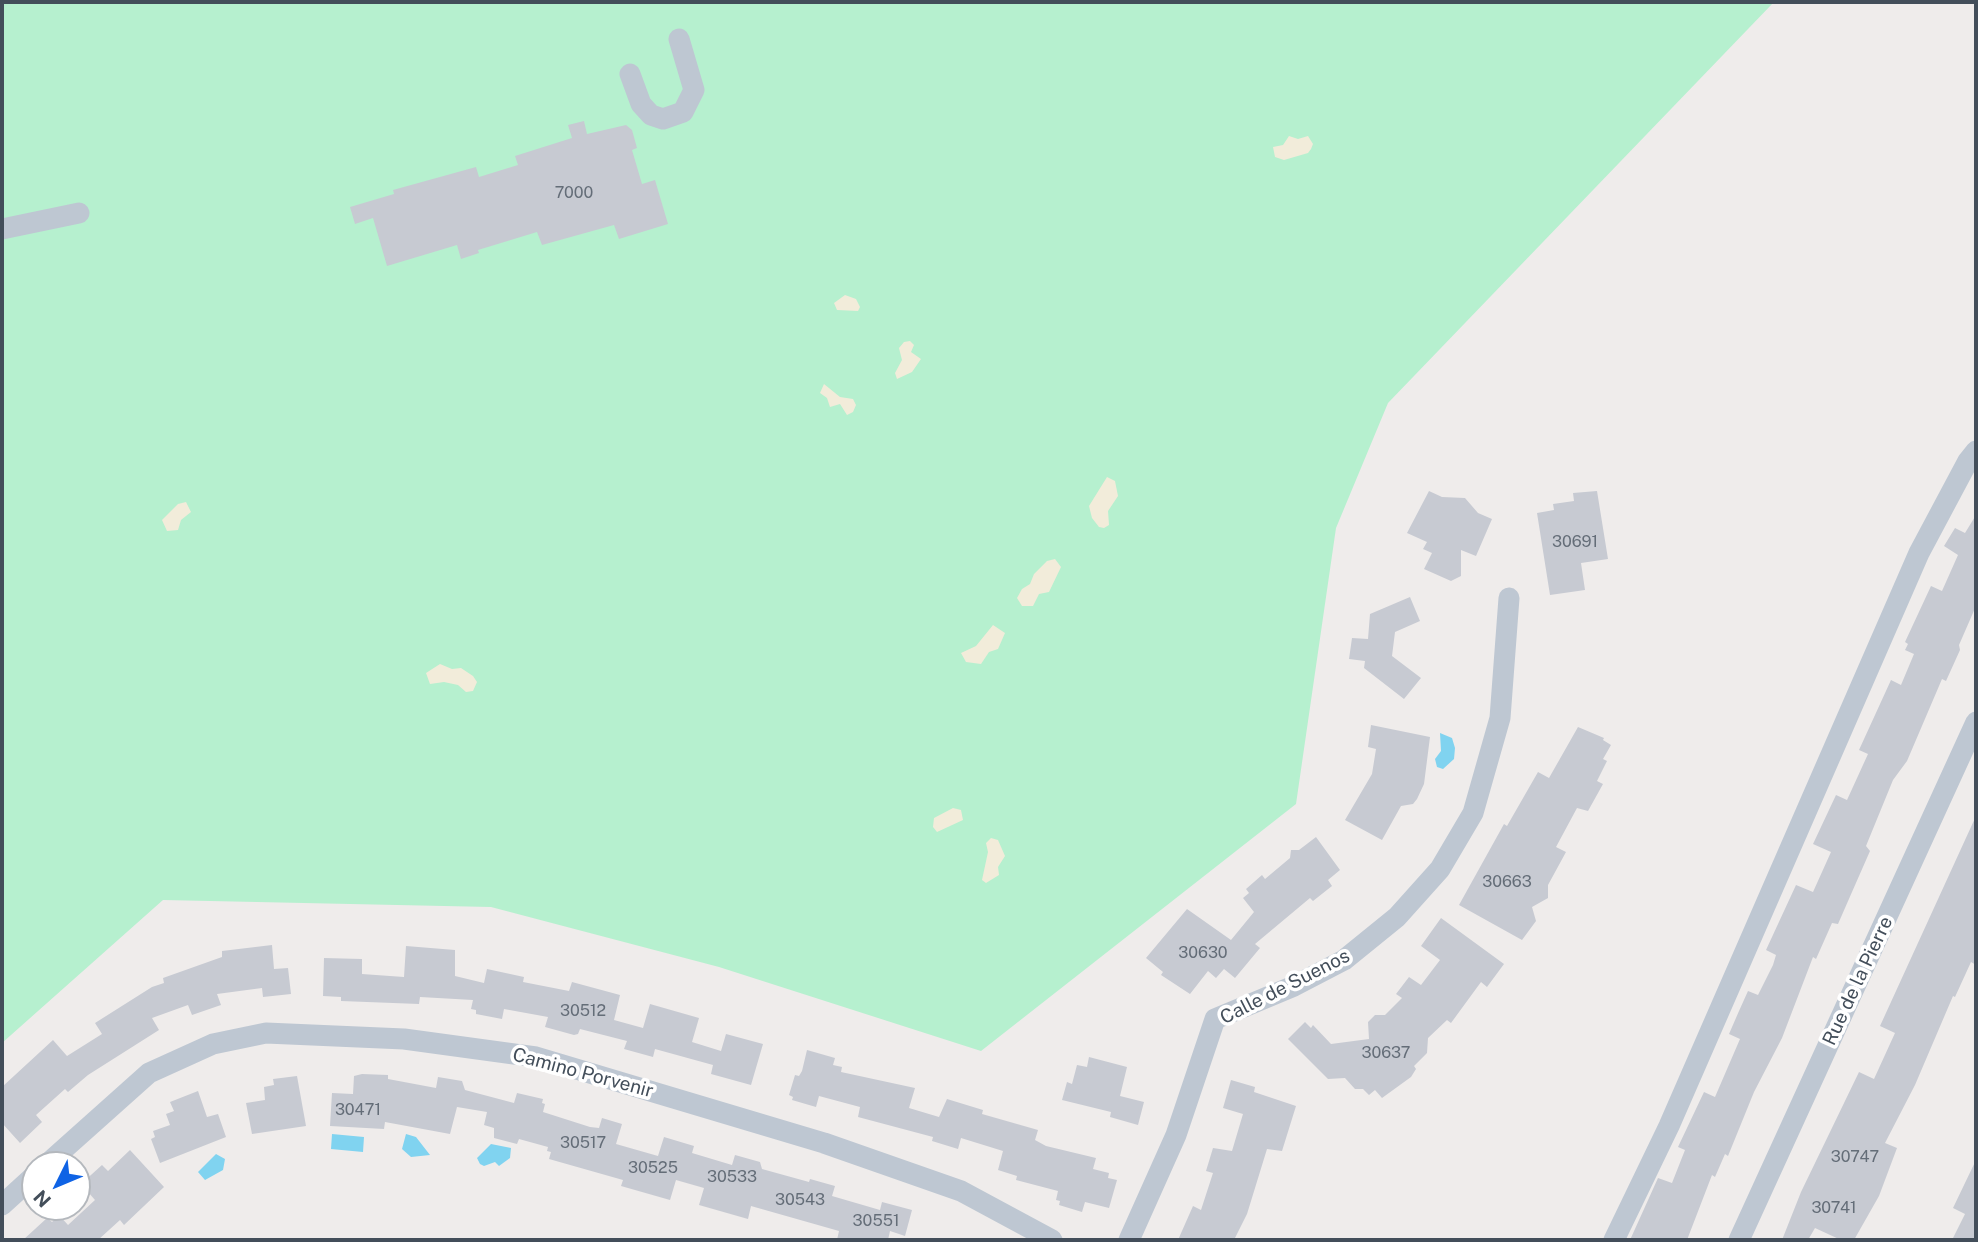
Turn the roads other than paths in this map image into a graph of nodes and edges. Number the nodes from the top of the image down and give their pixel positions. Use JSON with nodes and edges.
{"nodes":[{"id":1,"x":679,"y":39,"type":"dead end"},
{"id":2,"x":630,"y":74,"type":"dead end"},
{"id":3,"x":79,"y":213,"type":"dead end"},
{"id":4,"x":2,"y":229,"type":"edge"},
{"id":5,"x":1976,"y":451,"type":"edge"},
{"id":6,"x":1509,"y":598,"type":"dead end"},
{"id":7,"x":1976,"y":723,"type":"edge"},
{"id":8,"x":62,"y":1151,"type":"edge"},
{"id":9,"x":21,"y":1188,"type":"edge"},
{"id":10,"x":2,"y":1205,"type":"edge"},
{"id":11,"x":1052,"y":1240,"type":"edge"},
{"id":12,"x":1129,"y":1240,"type":"edge"},
{"id":13,"x":1614,"y":1240,"type":"edge"},
{"id":14,"x":1739,"y":1240,"type":"edge"}],
"edges":[{"from":1,"to":2,"type":"street"},
{"from":3,"to":4,"type":"street"},
{"from":5,"to":13,"type":"street"},
{"from":6,"to":12,"type":"street","name":"Calle de Suenos"},
{"from":7,"to":14,"type":"street","name":"Rue de la Pierre"},
{"from":8,"to":11,"type":"street","name":"Camino Porvenir"},
{"from":9,"to":10,"type":"street"}]}
